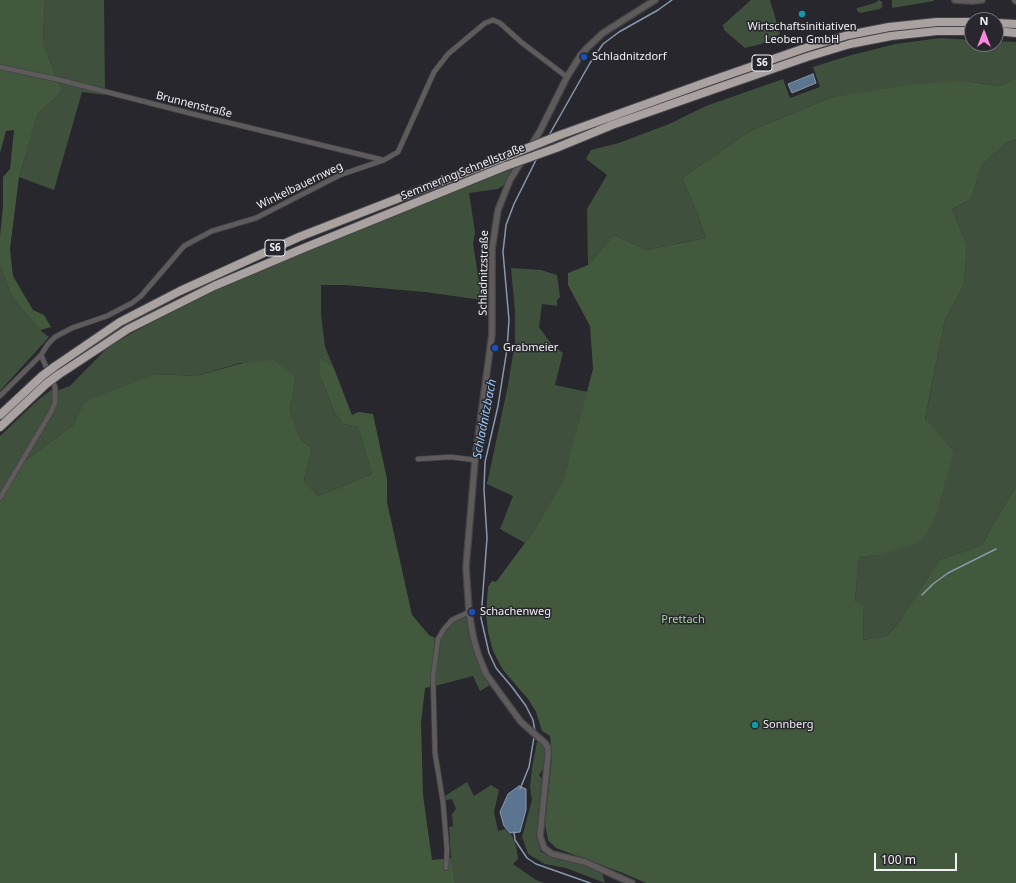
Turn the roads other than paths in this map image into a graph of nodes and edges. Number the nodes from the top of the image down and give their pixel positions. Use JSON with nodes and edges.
{"nodes":[{"id":1,"x":655,"y":0,"type":"edge"},
{"id":2,"x":955,"y":0,"type":"edge"},
{"id":3,"x":982,"y":0,"type":"edge"},
{"id":4,"x":964,"y":22,"type":"edge"},
{"id":5,"x":964,"y":31,"type":"edge"},
{"id":6,"x":0,"y":67,"type":"edge"},
{"id":7,"x":568,"y":76,"type":"junction"},
{"id":8,"x":384,"y":160,"type":"junction"},
{"id":9,"x":41,"y":355,"type":"junction"},
{"id":10,"x":0,"y":396,"type":"edge"},
{"id":11,"x":0,"y":415,"type":"edge"},
{"id":12,"x":0,"y":427,"type":"edge"},
{"id":13,"x":418,"y":459,"type":"dead end"},
{"id":14,"x":475,"y":460,"type":"junction"},
{"id":15,"x":0,"y":498,"type":"edge"},
{"id":16,"x":469,"y":612,"type":"junction"},
{"id":17,"x":446,"y":868,"type":"dead end"},
{"id":18,"x":632,"y":883,"type":"edge"}],
"edges":[{"from":1,"to":7,"type":"street","name":"Schladnitzstraße"},
{"from":2,"to":3,"type":"street"},
{"from":4,"to":11,"type":"highway","name":"Semmering Schnellstraße","number":"S6","bridge":true},
{"from":5,"to":12,"type":"highway","name":"Semmering Schnellstraße","number":"S6","bridge":true},
{"from":6,"to":8,"type":"street","name":"Brunnenstraße"},
{"from":7,"to":8,"type":"street","name":"Winkelbauernweg"},
{"from":7,"to":14,"type":"street","name":"Schladnitzstraße"},
{"from":8,"to":9,"type":"street","name":"Winkelbauernweg"},
{"from":9,"to":10,"type":"street","name":"Winkelbauernweg"},
{"from":9,"to":15,"type":"street"},
{"from":13,"to":14,"type":"street"},
{"from":14,"to":16,"type":"street","name":"Schladnitzstraße"},
{"from":16,"to":17,"type":"street"},
{"from":16,"to":18,"type":"street","name":"Schladnitzstraße"}]}
